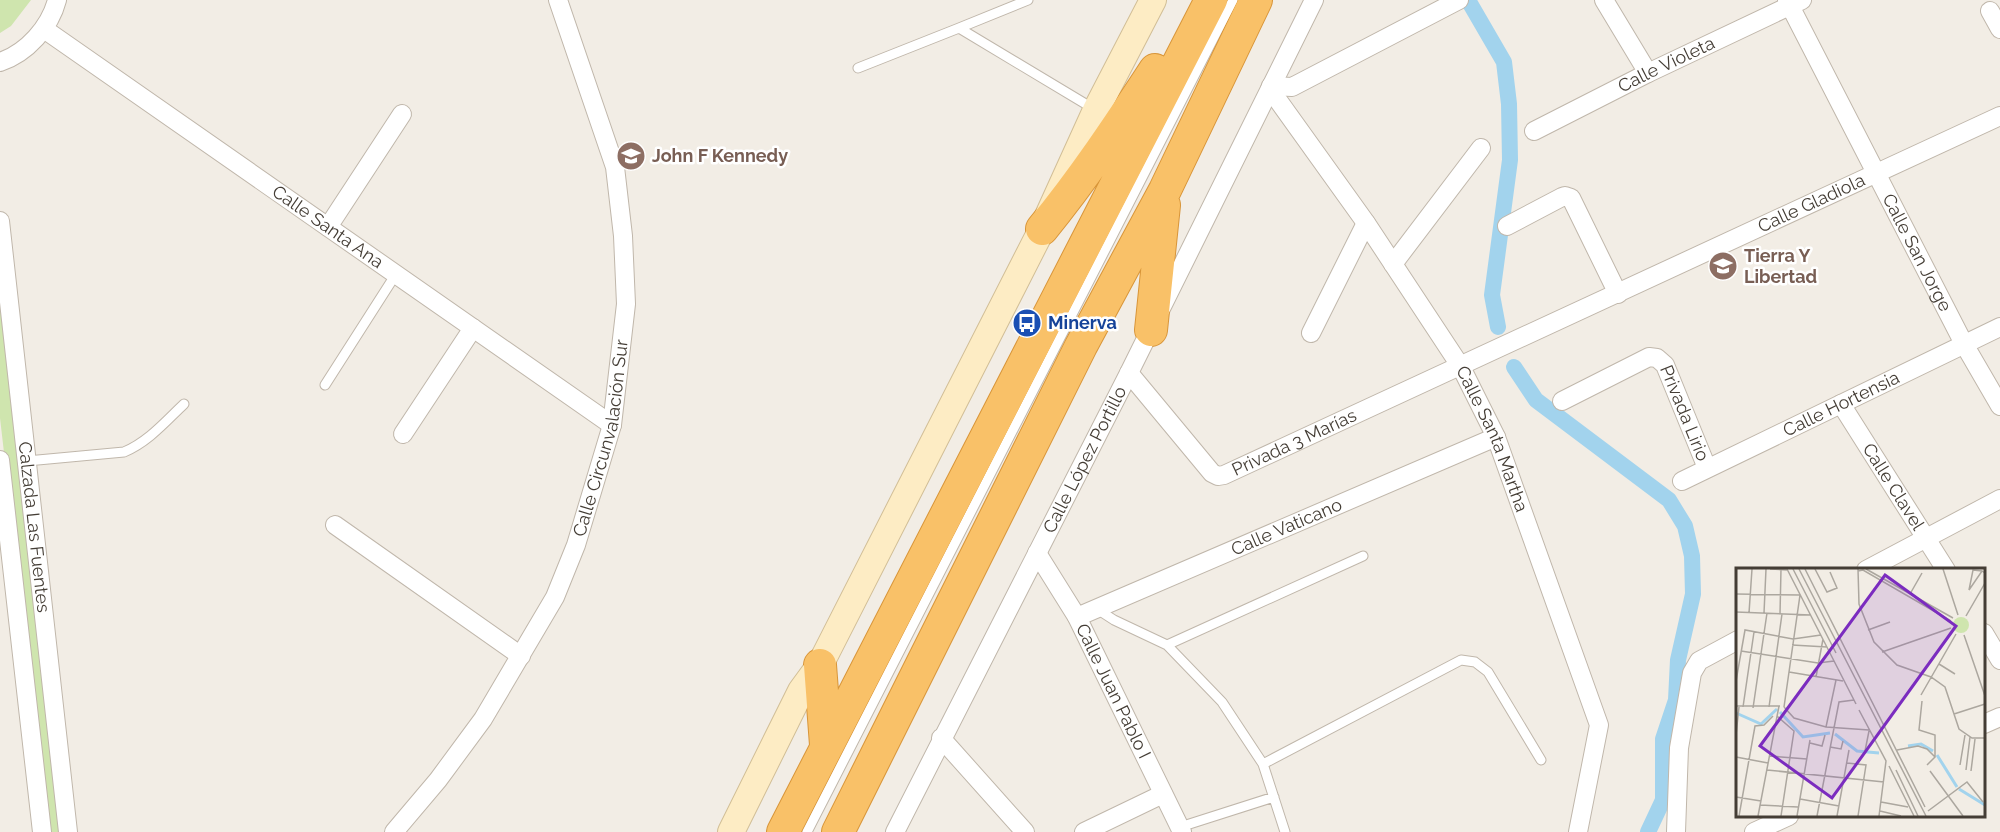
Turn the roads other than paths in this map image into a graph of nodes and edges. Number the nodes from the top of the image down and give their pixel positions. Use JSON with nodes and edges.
{"nodes":[{"id":1,"x":57,"y":0,"type":"edge"},
{"id":2,"x":558,"y":0,"type":"edge"},
{"id":3,"x":1028,"y":0,"type":"edge"},
{"id":4,"x":1153,"y":0,"type":"edge"},
{"id":5,"x":1190,"y":0,"type":"edge"},
{"id":6,"x":1211,"y":0,"type":"edge"},
{"id":7,"x":1233,"y":0,"type":"edge"},
{"id":8,"x":1245,"y":0,"type":"edge"},
{"id":9,"x":1314,"y":0,"type":"edge"},
{"id":10,"x":1459,"y":0,"type":"edge"},
{"id":11,"x":1604,"y":0,"type":"edge"},
{"id":12,"x":1793,"y":2,"type":"edge"},
{"id":13,"x":1245,"y":11,"type":"edge"},
{"id":14,"x":1990,"y":11,"type":"dead end"},
{"id":15,"x":959,"y":28,"type":"junction"},
{"id":16,"x":44,"y":29,"type":"junction"},
{"id":17,"x":2000,"y":29,"type":"edge"},
{"id":18,"x":0,"y":62,"type":"edge"},
{"id":19,"x":858,"y":68,"type":"dead end"},
{"id":20,"x":1155,"y":70,"type":"junction"},
{"id":21,"x":1648,"y":74,"type":"junction"},
{"id":22,"x":1270,"y":87,"type":"junction"},
{"id":23,"x":1096,"y":110,"type":"junction"},
{"id":24,"x":402,"y":114,"type":"dead end"},
{"id":25,"x":2000,"y":116,"type":"edge"},
{"id":26,"x":1534,"y":131,"type":"dead end"},
{"id":27,"x":1481,"y":148,"type":"dead end"},
{"id":28,"x":1876,"y":174,"type":"junction"},
{"id":29,"x":1166,"y":190,"type":"junction"},
{"id":30,"x":0,"y":221,"type":"edge"},
{"id":31,"x":1366,"y":223,"type":"junction"},
{"id":32,"x":1507,"y":226,"type":"dead end"},
{"id":33,"x":328,"y":227,"type":"junction"},
{"id":34,"x":1042,"y":229,"type":"junction"},
{"id":35,"x":1393,"y":264,"type":"junction"},
{"id":36,"x":396,"y":274,"type":"junction"},
{"id":37,"x":1618,"y":294,"type":"junction"},
{"id":38,"x":1056,"y":302,"type":"junction"},
{"id":39,"x":2000,"y":327,"type":"edge"},
{"id":40,"x":474,"y":328,"type":"junction"},
{"id":41,"x":1151,"y":330,"type":"junction"},
{"id":42,"x":1311,"y":333,"type":"dead end"},
{"id":43,"x":1964,"y":344,"type":"junction"},
{"id":44,"x":1461,"y":367,"type":"junction"},
{"id":45,"x":1129,"y":373,"type":"junction"},
{"id":46,"x":325,"y":385,"type":"dead end"},
{"id":47,"x":1562,"y":401,"type":"dead end"},
{"id":48,"x":184,"y":404,"type":"dead end"},
{"id":49,"x":1841,"y":404,"type":"junction"},
{"id":50,"x":2000,"y":406,"type":"edge"},
{"id":51,"x":612,"y":425,"type":"junction"},
{"id":52,"x":403,"y":434,"type":"dead end"},
{"id":53,"x":1496,"y":438,"type":"junction"},
{"id":54,"x":0,"y":460,"type":"edge"},
{"id":55,"x":27,"y":462,"type":"junction"},
{"id":56,"x":1707,"y":468,"type":"junction"},
{"id":57,"x":1682,"y":481,"type":"dead end"},
{"id":58,"x":2000,"y":499,"type":"edge"},
{"id":59,"x":32,"y":504,"type":"junction"},
{"id":60,"x":5,"y":507,"type":"junction"},
{"id":61,"x":335,"y":525,"type":"dead end"},
{"id":62,"x":4,"y":534,"type":"edge"},
{"id":63,"x":1926,"y":537,"type":"junction"},
{"id":64,"x":1036,"y":554,"type":"junction"},
{"id":65,"x":1363,"y":556,"type":"dead end"},
{"id":66,"x":1870,"y":568,"type":"edge"},
{"id":67,"x":1945,"y":568,"type":"edge"},
{"id":68,"x":1097,"y":609,"type":"junction"},
{"id":69,"x":1077,"y":617,"type":"junction"},
{"id":70,"x":1985,"y":636,"type":"edge"},
{"id":71,"x":1736,"y":641,"type":"edge"},
{"id":72,"x":1167,"y":645,"type":"junction"},
{"id":73,"x":520,"y":656,"type":"junction"},
{"id":74,"x":2000,"y":660,"type":"edge"},
{"id":75,"x":820,"y":665,"type":"junction"},
{"id":76,"x":2000,"y":717,"type":"edge"},
{"id":77,"x":1985,"y":723,"type":"edge"},
{"id":78,"x":941,"y":738,"type":"junction"},
{"id":79,"x":826,"y":746,"type":"junction"},
{"id":80,"x":1541,"y":760,"type":"dead end"},
{"id":81,"x":1263,"y":764,"type":"junction"},
{"id":82,"x":1163,"y":794,"type":"junction"},
{"id":83,"x":1274,"y":797,"type":"junction"},
{"id":84,"x":1787,"y":817,"type":"edge"},
{"id":85,"x":1181,"y":830,"type":"edge"},
{"id":86,"x":42,"y":832,"type":"edge"},
{"id":87,"x":68,"y":832,"type":"edge"},
{"id":88,"x":394,"y":832,"type":"edge"},
{"id":89,"x":731,"y":832,"type":"edge"},
{"id":90,"x":783,"y":832,"type":"edge"},
{"id":91,"x":807,"y":832,"type":"edge"},
{"id":92,"x":838,"y":832,"type":"edge"},
{"id":93,"x":895,"y":832,"type":"edge"},
{"id":94,"x":1025,"y":832,"type":"edge"},
{"id":95,"x":1084,"y":832,"type":"edge"},
{"id":96,"x":1285,"y":832,"type":"edge"},
{"id":97,"x":1578,"y":832,"type":"edge"},
{"id":98,"x":1676,"y":832,"type":"edge"},
{"id":99,"x":1754,"y":832,"type":"edge"}],
"edges":[{"from":1,"to":16,"type":"street"},
{"from":2,"to":51,"type":"street","name":"Calle Circunvalación Sur"},
{"from":3,"to":15,"type":"lane"},
{"from":4,"to":23,"type":"street"},
{"from":5,"to":20,"type":"highway"},
{"from":6,"to":38,"type":"highway"},
{"from":7,"to":91,"type":"lane"},
{"from":8,"to":13,"type":"lane"},
{"from":9,"to":22,"type":"street","name":"Calle López Portillo"},
{"from":10,"to":22,"type":"street"},
{"from":11,"to":21,"type":"street"},
{"from":12,"to":21,"type":"street","name":"Calle Violeta"},
{"from":12,"to":28,"type":"street","name":"Calle San Jorge"},
{"from":13,"to":29,"type":"highway"},
{"from":14,"to":17,"type":"street"},
{"from":15,"to":19,"type":"lane"},
{"from":15,"to":23,"type":"lane"},
{"from":16,"to":18,"type":"street"},
{"from":16,"to":33,"type":"street","name":"Calle Santa Ana"},
{"from":20,"to":34,"type":"highway"},
{"from":20,"to":38,"type":"highway"},
{"from":21,"to":26,"type":"street","name":"Calle Violeta"},
{"from":22,"to":31,"type":"street","name":"Calle Santa Martha"},
{"from":22,"to":41,"type":"street","name":"Calle López Portillo"},
{"from":23,"to":34,"type":"street"},
{"from":24,"to":33,"type":"street"},
{"from":25,"to":28,"type":"street","name":"Calle Gladiola"},
{"from":27,"to":35,"type":"street"},
{"from":28,"to":37,"type":"street","name":"Calle Gladiola"},
{"from":28,"to":43,"type":"street","name":"Calle San Jorge"},
{"from":29,"to":41,"type":"highway"},
{"from":29,"to":92,"type":"highway"},
{"from":30,"to":55,"type":"street","name":"Calzada Las Fuentes"},
{"from":31,"to":35,"type":"street","name":"Calle Santa Martha"},
{"from":31,"to":42,"type":"street"},
{"from":32,"to":37,"type":"street"},
{"from":33,"to":36,"type":"street","name":"Calle Santa Ana"},
{"from":34,"to":75,"type":"street"},
{"from":35,"to":44,"type":"street","name":"Calle Santa Martha"},
{"from":36,"to":40,"type":"street","name":"Calle Santa Ana"},
{"from":36,"to":46,"type":"lane"},
{"from":37,"to":44,"type":"street","name":"Calle Gladiola"},
{"from":38,"to":79,"type":"highway"},
{"from":39,"to":43,"type":"street","name":"Calle Hortensia"},
{"from":40,"to":51,"type":"street","name":"Calle Santa Ana"},
{"from":40,"to":52,"type":"street"},
{"from":41,"to":45,"type":"street","name":"Calle López Portillo"},
{"from":43,"to":49,"type":"street","name":"Calle Hortensia"},
{"from":43,"to":50,"type":"street","name":"Calle San Jorge"},
{"from":44,"to":45,"type":"street","name":"Privada 3 Marías"},
{"from":44,"to":53,"type":"street","name":"Calle Santa Martha"},
{"from":45,"to":64,"type":"street","name":"Calle López Portillo"},
{"from":47,"to":56,"type":"street","name":"Privada Lirio"},
{"from":48,"to":55,"type":"lane"},
{"from":49,"to":56,"type":"street","name":"Calle Hortensia"},
{"from":49,"to":63,"type":"street","name":"Calle Clavel"},
{"from":51,"to":73,"type":"street","name":"Calle Circunvalación Sur"},
{"from":53,"to":68,"type":"street","name":"Calle Vaticano"},
{"from":53,"to":97,"type":"street","name":"Calle Santa Martha"},
{"from":54,"to":60,"type":"street","name":"Calzada Las Fuentes"},
{"from":55,"to":59,"type":"street","name":"Calzada Las Fuentes"},
{"from":56,"to":57,"type":"street","name":"Calle Hortensia"},
{"from":58,"to":63,"type":"street"},
{"from":59,"to":60,"type":"street"},
{"from":59,"to":87,"type":"street","name":"Calzada Las Fuentes"},
{"from":60,"to":62,"type":"street","name":"Calzada Las Fuentes"},
{"from":61,"to":73,"type":"street"},
{"from":62,"to":86,"type":"street","name":"Calzada Las Fuentes"},
{"from":63,"to":66,"type":"street"},
{"from":63,"to":67,"type":"street","name":"Calle Clavel"},
{"from":64,"to":69,"type":"street","name":"Calle Juan Pablo I"},
{"from":64,"to":78,"type":"street","name":"Calle López Portillo"},
{"from":65,"to":72,"type":"lane"},
{"from":68,"to":69,"type":"street","name":"Calle Vaticano"},
{"from":68,"to":72,"type":"lane"},
{"from":69,"to":82,"type":"street","name":"Calle Juan Pablo I"},
{"from":70,"to":74,"type":"street"},
{"from":71,"to":98,"type":"street"},
{"from":72,"to":81,"type":"lane"},
{"from":73,"to":88,"type":"street","name":"Calle Circunvalación Sur"},
{"from":75,"to":79,"type":"highway"},
{"from":75,"to":89,"type":"street"},
{"from":76,"to":77,"type":"street"},
{"from":78,"to":93,"type":"street","name":"Calle López Portillo"},
{"from":78,"to":94,"type":"street"},
{"from":79,"to":90,"type":"highway"},
{"from":80,"to":81,"type":"lane"},
{"from":81,"to":83,"type":"lane"},
{"from":82,"to":85,"type":"street","name":"Calle Juan Pablo I"},
{"from":82,"to":95,"type":"street"},
{"from":83,"to":85,"type":"lane"},
{"from":83,"to":96,"type":"lane"},
{"from":84,"to":99,"type":"street"}]}
